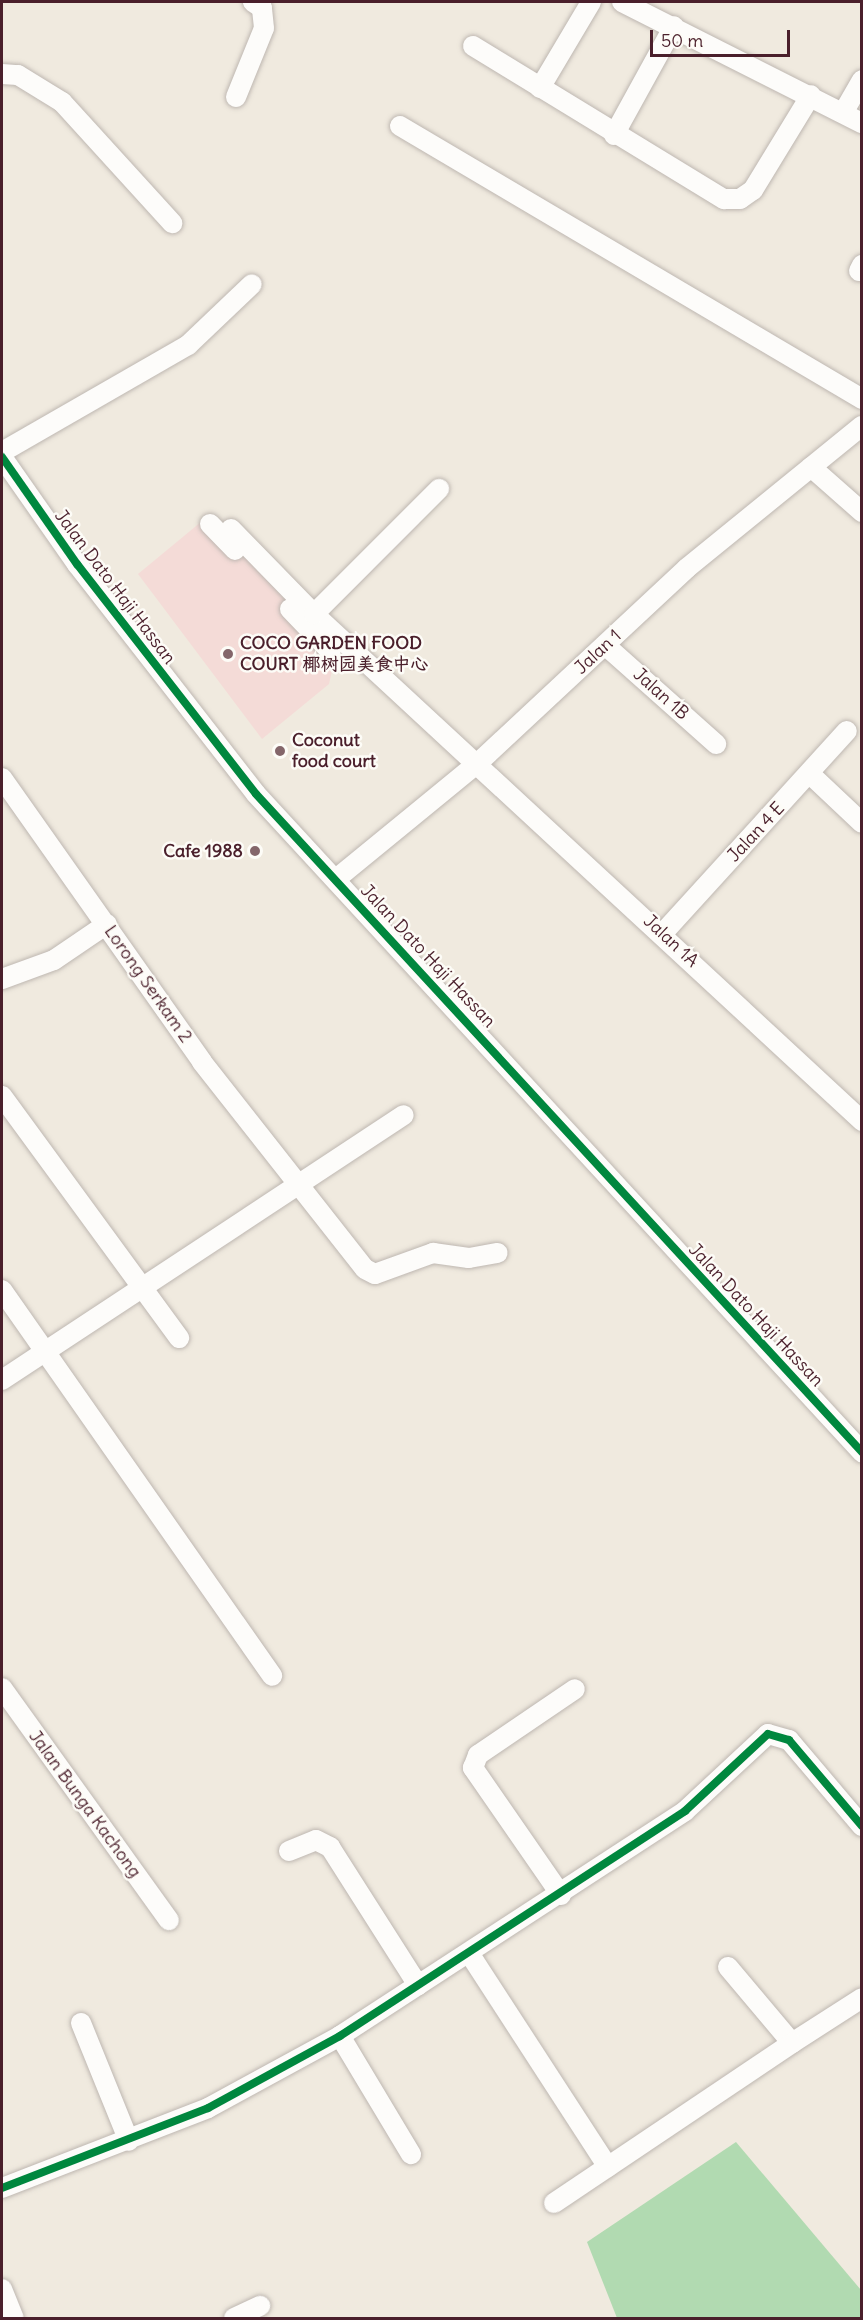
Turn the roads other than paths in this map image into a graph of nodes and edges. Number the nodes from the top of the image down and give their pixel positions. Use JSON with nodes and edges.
{"nodes":[{"id":1,"x":591,"y":2,"type":"edge"},
{"id":2,"x":622,"y":2,"type":"edge"},
{"id":3,"x":263,"y":6,"type":"edge"},
{"id":4,"x":674,"y":26,"type":"junction"},
{"id":5,"x":473,"y":46,"type":"dead end"},
{"id":6,"x":3,"y":71,"type":"edge"},
{"id":7,"x":861,"y":80,"type":"edge"},
{"id":8,"x":540,"y":88,"type":"junction"},
{"id":9,"x":811,"y":95,"type":"junction"},
{"id":10,"x":236,"y":97,"type":"dead end"},
{"id":11,"x":843,"y":113,"type":"junction"},
{"id":12,"x":861,"y":123,"type":"edge"},
{"id":13,"x":400,"y":126,"type":"dead end"},
{"id":14,"x":614,"y":135,"type":"junction"},
{"id":15,"x":172,"y":223,"type":"dead end"},
{"id":16,"x":252,"y":284,"type":"dead end"},
{"id":17,"x":861,"y":399,"type":"edge"},
{"id":18,"x":861,"y":426,"type":"edge"},
{"id":19,"x":2,"y":452,"type":"edge"},
{"id":20,"x":2,"y":457,"type":"edge"},
{"id":21,"x":812,"y":467,"type":"junction"},
{"id":22,"x":439,"y":489,"type":"dead end"},
{"id":23,"x":861,"y":512,"type":"edge"},
{"id":24,"x":210,"y":524,"type":"dead end"},
{"id":25,"x":231,"y":529,"type":"dead end"},
{"id":26,"x":257,"y":565,"type":"junction"},
{"id":27,"x":314,"y":614,"type":"junction"},
{"id":28,"x":605,"y":645,"type":"junction"},
{"id":29,"x":331,"y":652,"type":"dead end"},
{"id":30,"x":847,"y":731,"type":"dead end"},
{"id":31,"x":716,"y":744,"type":"dead end"},
{"id":32,"x":478,"y":762,"type":"junction"},
{"id":33,"x":810,"y":774,"type":"junction"},
{"id":34,"x":2,"y":778,"type":"edge"},
{"id":35,"x":861,"y":823,"type":"edge"},
{"id":36,"x":336,"y":879,"type":"junction"},
{"id":37,"x":107,"y":924,"type":"junction"},
{"id":38,"x":663,"y":933,"type":"junction"},
{"id":39,"x":2,"y":979,"type":"edge"},
{"id":40,"x":2,"y":1096,"type":"edge"},
{"id":41,"x":404,"y":1115,"type":"dead end"},
{"id":42,"x":861,"y":1121,"type":"edge"},
{"id":43,"x":300,"y":1186,"type":"junction"},
{"id":44,"x":498,"y":1253,"type":"dead end"},
{"id":45,"x":138,"y":1289,"type":"junction"},
{"id":46,"x":2,"y":1290,"type":"edge"},
{"id":47,"x":179,"y":1338,"type":"dead end"},
{"id":48,"x":45,"y":1352,"type":"junction"},
{"id":49,"x":2,"y":1380,"type":"edge"},
{"id":50,"x":858,"y":1441,"type":"edge"},
{"id":51,"x":272,"y":1676,"type":"dead end"},
{"id":52,"x":2,"y":1688,"type":"edge"},
{"id":53,"x":575,"y":1689,"type":"dead end"},
{"id":54,"x":861,"y":1826,"type":"edge"},
{"id":55,"x":289,"y":1851,"type":"dead end"},
{"id":56,"x":561,"y":1895,"type":"junction"},
{"id":57,"x":168,"y":1920,"type":"dead end"},
{"id":58,"x":469,"y":1953,"type":"junction"},
{"id":59,"x":728,"y":1967,"type":"dead end"},
{"id":60,"x":418,"y":1985,"type":"junction"},
{"id":61,"x":861,"y":1998,"type":"edge"},
{"id":62,"x":81,"y":2023,"type":"dead end"},
{"id":63,"x":340,"y":2036,"type":"junction"},
{"id":64,"x":792,"y":2043,"type":"junction"},
{"id":65,"x":129,"y":2141,"type":"junction"},
{"id":66,"x":411,"y":2154,"type":"dead end"},
{"id":67,"x":608,"y":2167,"type":"junction"},
{"id":68,"x":2,"y":2188,"type":"edge"},
{"id":69,"x":554,"y":2203,"type":"dead end"},
{"id":70,"x":2,"y":2289,"type":"edge"},
{"id":71,"x":260,"y":2306,"type":"dead end"},
{"id":72,"x":14,"y":2319,"type":"edge"},
{"id":73,"x":234,"y":2319,"type":"edge"}],
"edges":[{"from":1,"to":8,"type":"street"},
{"from":2,"to":4,"type":"street"},
{"from":3,"to":10,"type":"street"},
{"from":4,"to":9,"type":"street"},
{"from":4,"to":14,"type":"street"},
{"from":5,"to":8,"type":"street"},
{"from":6,"to":15,"type":"street"},
{"from":7,"to":11,"type":"street"},
{"from":8,"to":14,"type":"street"},
{"from":9,"to":11,"type":"street"},
{"from":9,"to":14,"type":"street"},
{"from":11,"to":12,"type":"street"},
{"from":13,"to":17,"type":"street"},
{"from":16,"to":19,"type":"street"},
{"from":18,"to":21,"type":"street","name":"Jalan 1"},
{"from":20,"to":36,"type":"street","name":"Jalan Dato Haji Hassan"},
{"from":21,"to":23,"type":"street"},
{"from":21,"to":28,"type":"street","name":"Jalan 1"},
{"from":22,"to":27,"type":"street"},
{"from":24,"to":26,"type":"street"},
{"from":25,"to":26,"type":"street"},
{"from":26,"to":27,"type":"street","name":"Jalan 1A"},
{"from":26,"to":29,"type":"street"},
{"from":27,"to":32,"type":"street","name":"Jalan 1A"},
{"from":28,"to":31,"type":"street","name":"Jalan 1B"},
{"from":28,"to":32,"type":"street","name":"Jalan 1"},
{"from":30,"to":33,"type":"street","name":"Jalan 4 E"},
{"from":32,"to":36,"type":"street","name":"Jalan 1"},
{"from":32,"to":38,"type":"street","name":"Jalan 1A"},
{"from":33,"to":35,"type":"street"},
{"from":33,"to":38,"type":"street","name":"Jalan 4 E"},
{"from":34,"to":37,"type":"street","name":"Lorong Serkam 2"},
{"from":36,"to":50,"type":"street","name":"Jalan Dato Haji Hassan"},
{"from":37,"to":39,"type":"street"},
{"from":37,"to":43,"type":"street","name":"Lorong Serkam 2"},
{"from":38,"to":42,"type":"street","name":"Jalan 1A"},
{"from":40,"to":45,"type":"street"},
{"from":41,"to":43,"type":"street"},
{"from":43,"to":44,"type":"street","name":"Lorong Serkam 2"},
{"from":43,"to":45,"type":"street"},
{"from":45,"to":47,"type":"street"},
{"from":45,"to":48,"type":"street"},
{"from":46,"to":48,"type":"street"},
{"from":48,"to":49,"type":"street"},
{"from":48,"to":51,"type":"street"},
{"from":52,"to":57,"type":"street","name":"Jalan Bunga Kachong"},
{"from":53,"to":56,"type":"street"},
{"from":54,"to":56,"type":"street"},
{"from":55,"to":60,"type":"street"},
{"from":56,"to":58,"type":"street"},
{"from":58,"to":60,"type":"street"},
{"from":58,"to":67,"type":"street"},
{"from":59,"to":64,"type":"street"},
{"from":60,"to":63,"type":"street"},
{"from":61,"to":64,"type":"street"},
{"from":62,"to":65,"type":"street"},
{"from":63,"to":65,"type":"street"},
{"from":63,"to":66,"type":"street"},
{"from":64,"to":67,"type":"street"},
{"from":65,"to":68,"type":"street"},
{"from":67,"to":69,"type":"street"},
{"from":70,"to":72,"type":"street"},
{"from":71,"to":73,"type":"street"}]}
